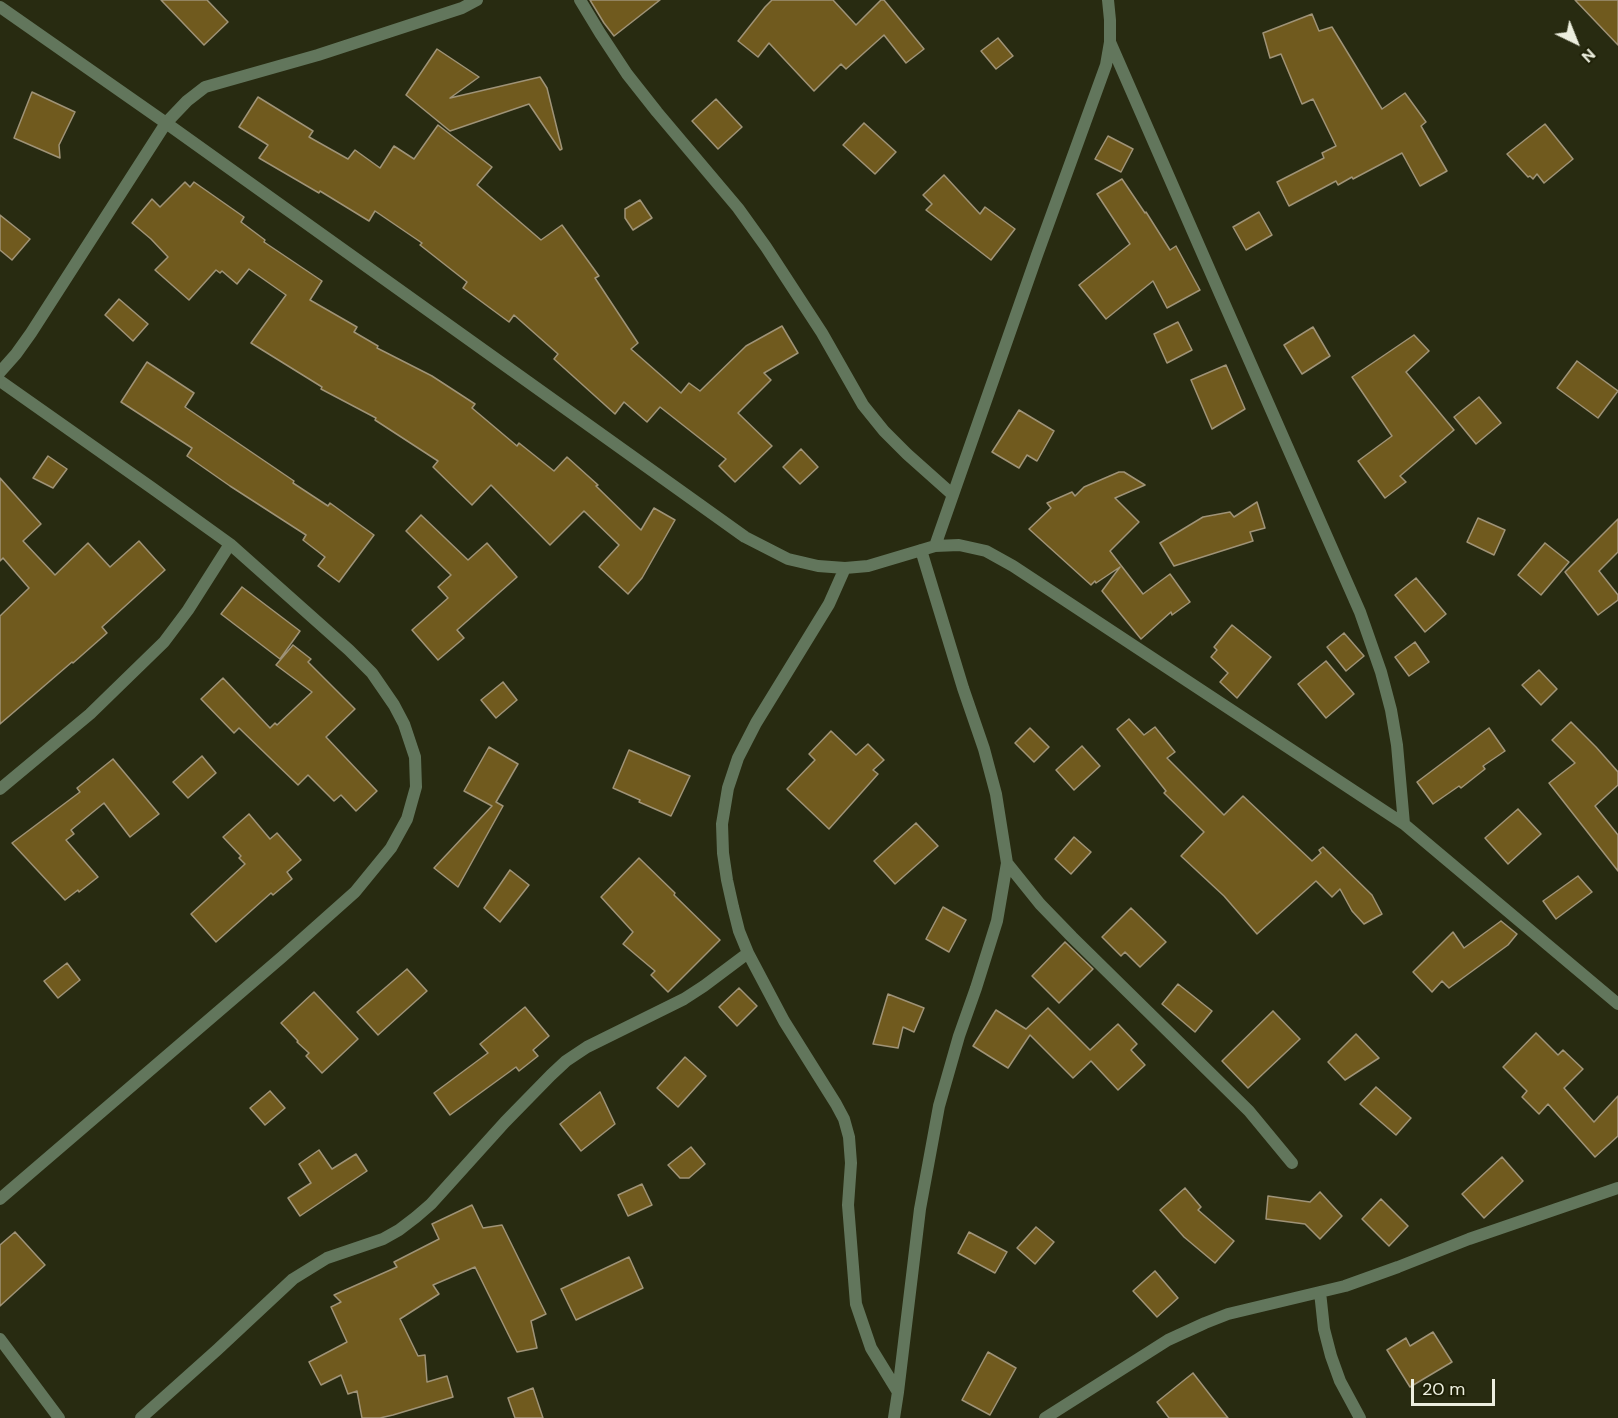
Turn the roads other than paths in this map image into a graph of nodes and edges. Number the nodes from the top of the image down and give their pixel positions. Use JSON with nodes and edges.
{"nodes":[{"id":1,"x":477,"y":0,"type":"edge"},
{"id":2,"x":580,"y":0,"type":"edge"},
{"id":3,"x":1108,"y":0,"type":"edge"},
{"id":4,"x":0,"y":7,"type":"edge"},
{"id":5,"x":1110,"y":42,"type":"junction"},
{"id":6,"x":166,"y":123,"type":"junction"},
{"id":7,"x":0,"y":372,"type":"edge"},
{"id":8,"x":0,"y":381,"type":"edge"},
{"id":9,"x":953,"y":495,"type":"junction"},
{"id":10,"x":230,"y":544,"type":"junction"},
{"id":11,"x":935,"y":546,"type":"junction"},
{"id":12,"x":921,"y":550,"type":"junction"},
{"id":13,"x":845,"y":568,"type":"junction"},
{"id":14,"x":0,"y":789,"type":"edge"},
{"id":15,"x":1404,"y":824,"type":"junction"},
{"id":16,"x":1007,"y":863,"type":"junction"},
{"id":17,"x":748,"y":953,"type":"junction"},
{"id":18,"x":1618,"y":1004,"type":"edge"},
{"id":19,"x":1292,"y":1163,"type":"dead end"},
{"id":20,"x":1618,"y":1188,"type":"edge"},
{"id":21,"x":0,"y":1199,"type":"edge"},
{"id":22,"x":1320,"y":1292,"type":"junction"},
{"id":23,"x":0,"y":1339,"type":"edge"},
{"id":24,"x":898,"y":1392,"type":"junction"},
{"id":25,"x":59,"y":1418,"type":"edge"},
{"id":26,"x":141,"y":1418,"type":"edge"},
{"id":27,"x":894,"y":1418,"type":"edge"},
{"id":28,"x":1045,"y":1418,"type":"edge"},
{"id":29,"x":1360,"y":1418,"type":"edge"}],
"edges":[{"from":1,"to":6,"type":"street"},
{"from":2,"to":9,"type":"street"},
{"from":3,"to":5,"type":"street"},
{"from":4,"to":6,"type":"street"},
{"from":5,"to":9,"type":"street"},
{"from":5,"to":15,"type":"street"},
{"from":6,"to":7,"type":"street"},
{"from":6,"to":13,"type":"street"},
{"from":8,"to":10,"type":"street"},
{"from":9,"to":11,"type":"street"},
{"from":10,"to":14,"type":"street"},
{"from":10,"to":21,"type":"street"},
{"from":11,"to":12,"type":"street"},
{"from":11,"to":15,"type":"street"},
{"from":12,"to":13,"type":"street"},
{"from":12,"to":16,"type":"street"},
{"from":13,"to":17,"type":"street"},
{"from":15,"to":18,"type":"street"},
{"from":16,"to":19,"type":"street"},
{"from":16,"to":24,"type":"street"},
{"from":17,"to":24,"type":"street"},
{"from":17,"to":26,"type":"street"},
{"from":20,"to":22,"type":"street"},
{"from":22,"to":28,"type":"street"},
{"from":22,"to":29,"type":"street"},
{"from":23,"to":25,"type":"street"},
{"from":24,"to":27,"type":"street"}]}
